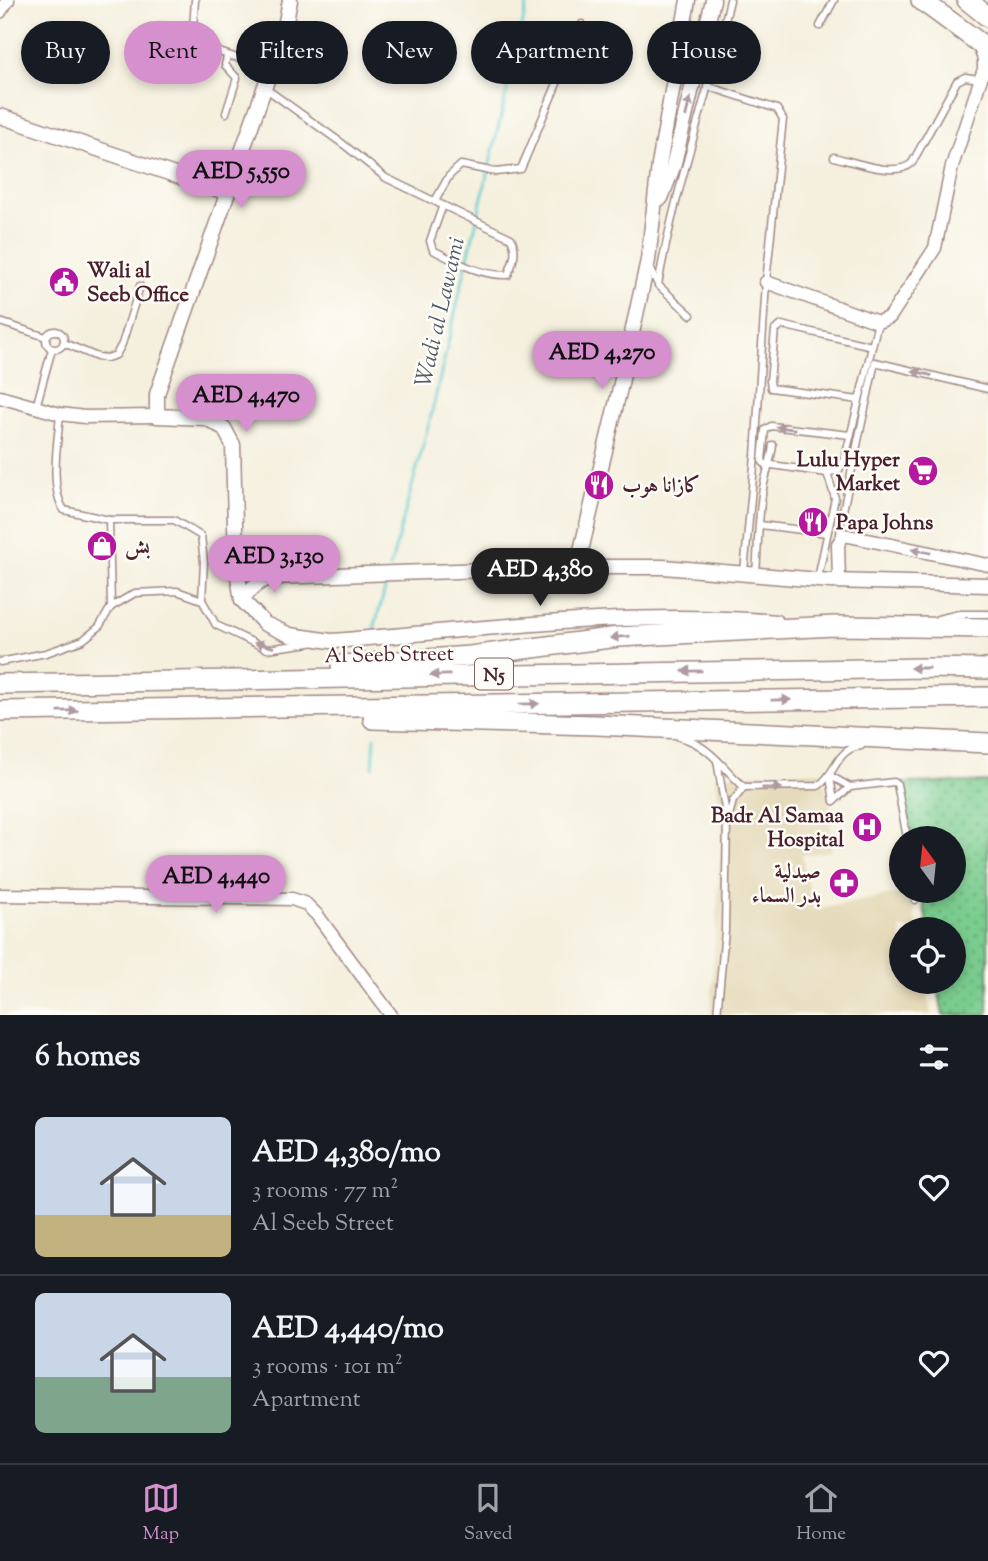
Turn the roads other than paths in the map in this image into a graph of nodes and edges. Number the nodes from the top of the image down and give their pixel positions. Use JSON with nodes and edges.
{"nodes":[{"id":1,"x":8,"y":0,"type":"edge"},
{"id":2,"x":195,"y":0,"type":"edge"},
{"id":3,"x":290,"y":0,"type":"edge"},
{"id":4,"x":688,"y":0,"type":"edge"},
{"id":5,"x":713,"y":0,"type":"edge"},
{"id":6,"x":730,"y":0,"type":"edge"},
{"id":7,"x":834,"y":0,"type":"edge"},
{"id":8,"x":921,"y":0,"type":"edge"},
{"id":9,"x":967,"y":0,"type":"edge"},
{"id":10,"x":0,"y":12,"type":"edge"},
{"id":11,"x":988,"y":17,"type":"edge"},
{"id":12,"x":193,"y":21,"type":"edge"},
{"id":13,"x":286,"y":21,"type":"edge"},
{"id":14,"x":820,"y":26,"type":"dead end"},
{"id":15,"x":982,"y":44,"type":"edge"},
{"id":16,"x":222,"y":54,"type":"edge"},
{"id":17,"x":227,"y":56,"type":"junction"},
{"id":18,"x":236,"y":59,"type":"edge"},
{"id":19,"x":985,"y":77,"type":"edge"},
{"id":20,"x":265,"y":84,"type":"edge"},
{"id":21,"x":557,"y":84,"type":"edge"},
{"id":22,"x":707,"y":86,"type":"junction"},
{"id":23,"x":264,"y":88,"type":"junction"},
{"id":24,"x":226,"y":113,"type":"dead end"},
{"id":25,"x":0,"y":116,"type":"edge"},
{"id":26,"x":834,"y":157,"type":"dead end"},
{"id":27,"x":228,"y":193,"type":"junction"},
{"id":28,"x":435,"y":201,"type":"junction"},
{"id":29,"x":443,"y":205,"type":"junction"},
{"id":30,"x":653,"y":219,"type":"junction"},
{"id":31,"x":648,"y":260,"type":"junction"},
{"id":32,"x":766,"y":282,"type":"junction"},
{"id":33,"x":658,"y":285,"type":"junction"},
{"id":34,"x":140,"y":286,"type":"dead end"},
{"id":35,"x":691,"y":315,"type":"dead end"},
{"id":36,"x":0,"y":322,"type":"edge"},
{"id":37,"x":878,"y":322,"type":"junction"},
{"id":38,"x":46,"y":337,"type":"junction"},
{"id":39,"x":64,"y":343,"type":"junction"},
{"id":40,"x":872,"y":346,"type":"junction"},
{"id":41,"x":52,"y":349,"type":"junction"},
{"id":42,"x":988,"y":389,"type":"edge"},
{"id":43,"x":0,"y":397,"type":"edge"},
{"id":44,"x":859,"y":400,"type":"junction"},
{"id":45,"x":36,"y":407,"type":"junction"},
{"id":46,"x":60,"y":414,"type":"junction"},
{"id":47,"x":157,"y":416,"type":"junction"},
{"id":48,"x":850,"y":435,"type":"junction"},
{"id":49,"x":773,"y":445,"type":"dead end"},
{"id":50,"x":771,"y":465,"type":"junction"},
{"id":51,"x":827,"y":473,"type":"junction"},
{"id":52,"x":109,"y":520,"type":"junction"},
{"id":53,"x":760,"y":525,"type":"junction"},
{"id":54,"x":827,"y":533,"type":"junction"},
{"id":55,"x":234,"y":536,"type":"junction"},
{"id":56,"x":840,"y":538,"type":"junction"},
{"id":57,"x":988,"y":565,"type":"edge"},
{"id":58,"x":577,"y":567,"type":"junction"},
{"id":59,"x":297,"y":575,"type":"junction"},
{"id":60,"x":750,"y":575,"type":"junction"},
{"id":61,"x":818,"y":580,"type":"junction"},
{"id":62,"x":839,"y":581,"type":"junction"},
{"id":63,"x":988,"y":585,"type":"edge"},
{"id":64,"x":202,"y":600,"type":"junction"},
{"id":65,"x":242,"y":600,"type":"junction"},
{"id":66,"x":111,"y":607,"type":"junction"},
{"id":67,"x":988,"y":614,"type":"edge"},
{"id":68,"x":835,"y":626,"type":"junction"},
{"id":69,"x":914,"y":627,"type":"junction"},
{"id":70,"x":988,"y":628,"type":"edge"},
{"id":71,"x":331,"y":641,"type":"junction"},
{"id":72,"x":0,"y":662,"type":"edge"},
{"id":73,"x":988,"y":669,"type":"edge"},
{"id":74,"x":64,"y":682,"type":"junction"},
{"id":75,"x":0,"y":684,"type":"edge"},
{"id":76,"x":988,"y":697,"type":"edge"},
{"id":77,"x":264,"y":709,"type":"junction"},
{"id":78,"x":0,"y":711,"type":"edge"},
{"id":79,"x":596,"y":725,"type":"junction"},
{"id":80,"x":986,"y":743,"type":"edge"},
{"id":81,"x":716,"y":758,"type":"junction"},
{"id":82,"x":829,"y":775,"type":"junction"},
{"id":83,"x":850,"y":787,"type":"junction"},
{"id":84,"x":744,"y":788,"type":"junction"},
{"id":85,"x":727,"y":821,"type":"junction"},
{"id":86,"x":905,"y":826,"type":"edge"},
{"id":87,"x":0,"y":895,"type":"edge"},
{"id":88,"x":388,"y":1014,"type":"edge"},
{"id":89,"x":717,"y":1015,"type":"edge"}],
"edges":[{"from":1,"to":10,"type":"street"},
{"from":2,"to":12,"type":"lane"},
{"from":3,"to":13,"type":"street"},
{"from":4,"to":30,"type":"street"},
{"from":30,"to":5,"type":"street","one_way":true},
{"from":6,"to":22,"type":"lane"},
{"from":7,"to":14,"type":"lane"},
{"from":8,"to":15,"type":"main road"},
{"from":9,"to":11,"type":"main road"},
{"from":15,"to":19,"type":"street"},
{"from":16,"to":17,"type":"lane"},
{"from":17,"to":18,"type":"lane"},
{"from":17,"to":24,"type":"lane"},
{"from":19,"to":26,"type":"lane"},
{"from":19,"to":37,"type":"street"},
{"from":20,"to":23,"type":"street"},
{"from":21,"to":28,"type":"lane"},
{"from":22,"to":32,"type":"lane"},
{"from":22,"to":33,"type":"lane"},
{"from":23,"to":27,"type":"street"},
{"from":23,"to":28,"type":"lane"},
{"from":25,"to":27,"type":"street"},
{"from":27,"to":47,"type":"street"},
{"from":28,"to":29,"type":"lane"},
{"from":29,"to":29,"type":"lane"},
{"from":30,"to":31,"type":"street"},
{"from":31,"to":33,"type":"lane"},
{"from":31,"to":58,"type":"street"},
{"from":32,"to":37,"type":"street"},
{"from":32,"to":60,"type":"lane"},
{"from":33,"to":35,"type":"lane"},
{"from":34,"to":39,"type":"lane"},
{"from":36,"to":38,"type":"lane"},
{"from":37,"to":40,"type":"lane"},
{"from":38,"to":39,"type":"lane"},
{"from":38,"to":41,"type":"lane"},
{"from":39,"to":41,"type":"lane"},
{"from":40,"to":44,"type":"lane"},
{"from":40,"to":44,"type":"lane"},
{"from":41,"to":45,"type":"lane"},
{"from":42,"to":56,"type":"lane","one_way":true},
{"from":43,"to":45,"type":"street"},
{"from":44,"to":48,"type":"lane"},
{"from":45,"to":46,"type":"street"},
{"from":46,"to":47,"type":"street"},
{"from":46,"to":52,"type":"lane"},
{"from":47,"to":55,"type":"street"},
{"from":48,"to":50,"type":"lane","one_way":true},
{"from":48,"to":51,"type":"lane"},
{"from":49,"to":50,"type":"lane"},
{"from":50,"to":51,"type":"lane"},
{"from":50,"to":53,"type":"lane"},
{"from":51,"to":54,"type":"lane"},
{"from":52,"to":64,"type":"lane"},
{"from":52,"to":66,"type":"lane"},
{"from":53,"to":54,"type":"lane"},
{"from":53,"to":60,"type":"lane"},
{"from":54,"to":61,"type":"lane"},
{"from":55,"to":59,"type":"street"},
{"from":55,"to":65,"type":"street"},
{"from":57,"to":56,"type":"street","one_way":true},
{"from":56,"to":62,"type":"street"},
{"from":58,"to":59,"type":"street"},
{"from":58,"to":60,"type":"street"},
{"from":59,"to":65,"type":"street"},
{"from":60,"to":61,"type":"street"},
{"from":61,"to":62,"type":"street"},
{"from":62,"to":63,"type":"street"},
{"from":64,"to":66,"type":"lane"},
{"from":71,"to":64,"type":"lane","one_way":true},
{"from":65,"to":71,"type":"street"},
{"from":66,"to":72,"type":"lane"},
{"from":67,"to":69,"type":"lane"},
{"from":68,"to":69,"type":"main road"},
{"from":68,"to":71,"type":"street"},
{"from":68,"to":74,"type":"main road","one_way":true},
{"from":69,"to":70,"type":"main road"},
{"from":73,"to":74,"type":"main road","name":"Al Seeb Street","number":"N5","one_way":true},
{"from":74,"to":75,"type":"main road","name":"Al Seeb Street","number":"N5"},
{"from":77,"to":76,"type":"main road","number":"N5","one_way":true},
{"from":78,"to":77,"type":"main road","number":"N5","one_way":true},
{"from":77,"to":79,"type":"main road"},
{"from":79,"to":80,"type":"main road"},
{"from":79,"to":81,"type":"lane"},
{"from":80,"to":82,"type":"lane"},
{"from":81,"to":84,"type":"lane"},
{"from":81,"to":85,"type":"lane"},
{"from":82,"to":83,"type":"lane"},
{"from":82,"to":83,"type":"lane"},
{"from":84,"to":82,"type":"lane","one_way":true},
{"from":83,"to":86,"type":"lane"},
{"from":84,"to":85,"type":"lane"},
{"from":85,"to":89,"type":"lane"},
{"from":87,"to":88,"type":"street"}]}
